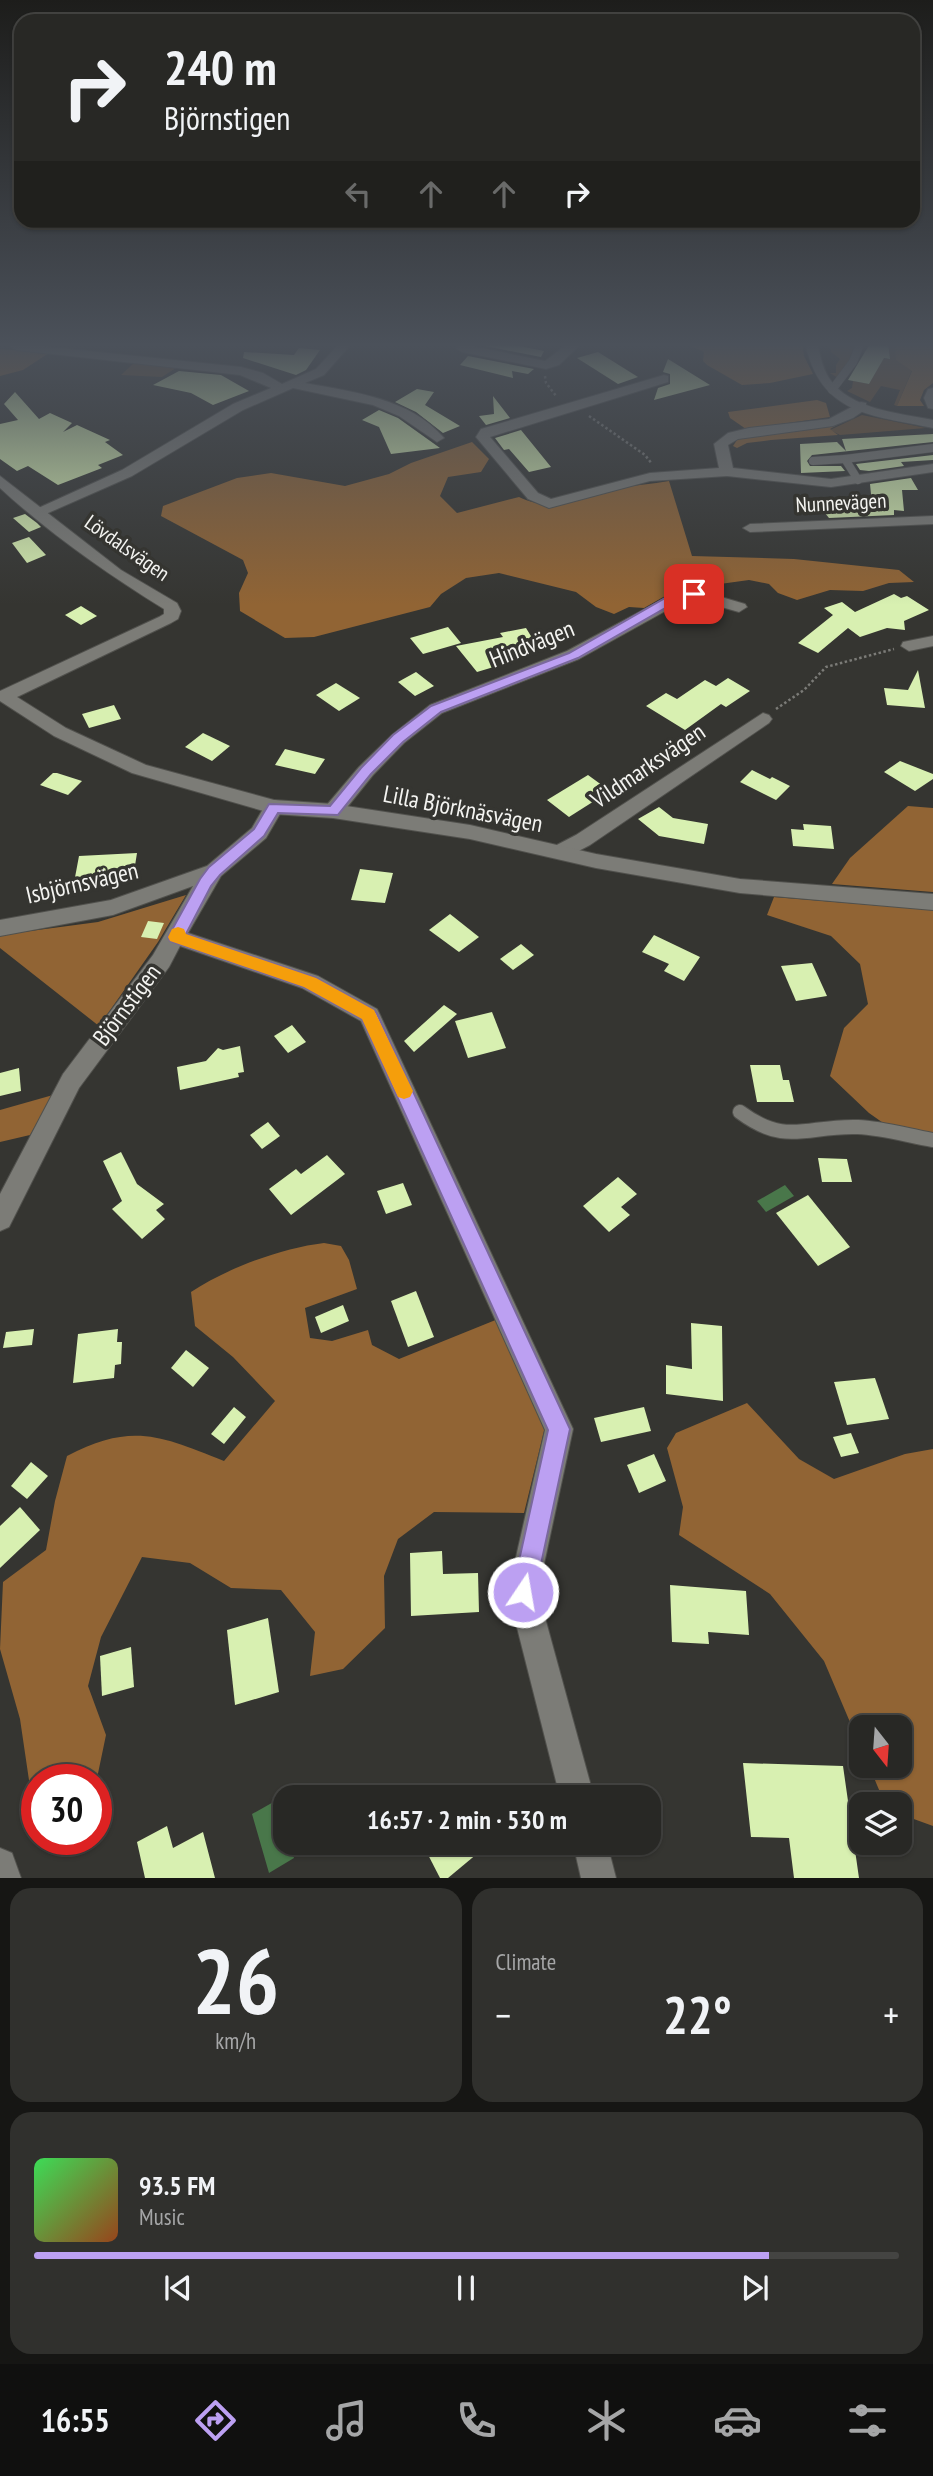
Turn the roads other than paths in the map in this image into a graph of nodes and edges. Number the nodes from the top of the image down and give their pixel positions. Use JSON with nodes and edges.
{"nodes":[{"id":1,"x":200,"y":430,"type":"edge"},
{"id":2,"x":427,"y":430,"type":"edge"},
{"id":3,"x":494,"y":430,"type":"edge"},
{"id":4,"x":763,"y":430,"type":"edge"},
{"id":5,"x":437,"y":438,"type":"dead end"},
{"id":6,"x":933,"y":448,"type":"edge"},
{"id":7,"x":845,"y":459,"type":"junction"},
{"id":8,"x":813,"y":461,"type":"dead end"},
{"id":9,"x":933,"y":468,"type":"edge"},
{"id":10,"x":727,"y":471,"type":"junction"},
{"id":11,"x":0,"y":480,"type":"edge"},
{"id":12,"x":858,"y":480,"type":"junction"},
{"id":13,"x":40,"y":513,"type":"junction"},
{"id":14,"x":933,"y":520,"type":"edge"},
{"id":15,"x":750,"y":528,"type":"dead end"},
{"id":16,"x":739,"y":607,"type":"dead end"},
{"id":17,"x":933,"y":641,"type":"edge"},
{"id":18,"x":909,"y":646,"type":"road end"},
{"id":19,"x":2,"y":697,"type":"edge"},
{"id":20,"x":763,"y":719,"type":"road end"},
{"id":21,"x":274,"y":807,"type":"junction"},
{"id":22,"x":333,"y":811,"type":"junction"},
{"id":23,"x":560,"y":852,"type":"junction"},
{"id":24,"x":214,"y":871,"type":"junction"},
{"id":25,"x":933,"y":902,"type":"edge"},
{"id":26,"x":0,"y":928,"type":"edge"},
{"id":27,"x":176,"y":937,"type":"junction"},
{"id":28,"x":740,"y":1112,"type":"dead end"},
{"id":29,"x":933,"y":1140,"type":"edge"},
{"id":30,"x":0,"y":1219,"type":"edge"},
{"id":31,"x":574,"y":1785,"type":"edge"},
{"id":32,"x":593,"y":1855,"type":"edge"},
{"id":33,"x":0,"y":1866,"type":"edge"},
{"id":34,"x":4,"y":1878,"type":"edge"},
{"id":35,"x":599,"y":1878,"type":"edge"}],
"edges":[{"from":1,"to":13,"type":"street"},
{"from":2,"to":5,"type":"street"},
{"from":3,"to":10,"type":"street"},
{"from":4,"to":10,"type":"street"},
{"from":6,"to":7,"type":"lane"},
{"from":7,"to":8,"type":"lane"},
{"from":7,"to":12,"type":"lane"},
{"from":9,"to":12,"type":"street"},
{"from":10,"to":12,"type":"street"},
{"from":11,"to":13,"type":"street","name":"Lövdalsvägen"},
{"from":13,"to":19,"type":"street","name":"Lövdalsvägen"},
{"from":14,"to":15,"type":"street","name":"Nunnevägen"},
{"from":16,"to":22,"type":"street","name":"Hindvägen"},
{"from":17,"to":18,"type":"street"},
{"from":19,"to":21,"type":"street","name":"Lilla Björknäsvägen"},
{"from":20,"to":23,"type":"street","name":"Vildmarksvägen"},
{"from":21,"to":22,"type":"street","name":"Lilla Björknäsvägen"},
{"from":21,"to":24,"type":"street","name":"Björnstigen"},
{"from":22,"to":23,"type":"street","name":"Lilla Björknäsvägen"},
{"from":23,"to":25,"type":"street","name":"Lilla Björknäsvägen"},
{"from":24,"to":26,"type":"street","name":"Isbjörnsvägen"},
{"from":24,"to":27,"type":"street","name":"Björnstigen"},
{"from":27,"to":30,"type":"street","name":"Björnstigen"},
{"from":27,"to":31,"type":"street"},
{"from":28,"to":29,"type":"lane"},
{"from":32,"to":35,"type":"street"},
{"from":33,"to":34,"type":"street"}]}
